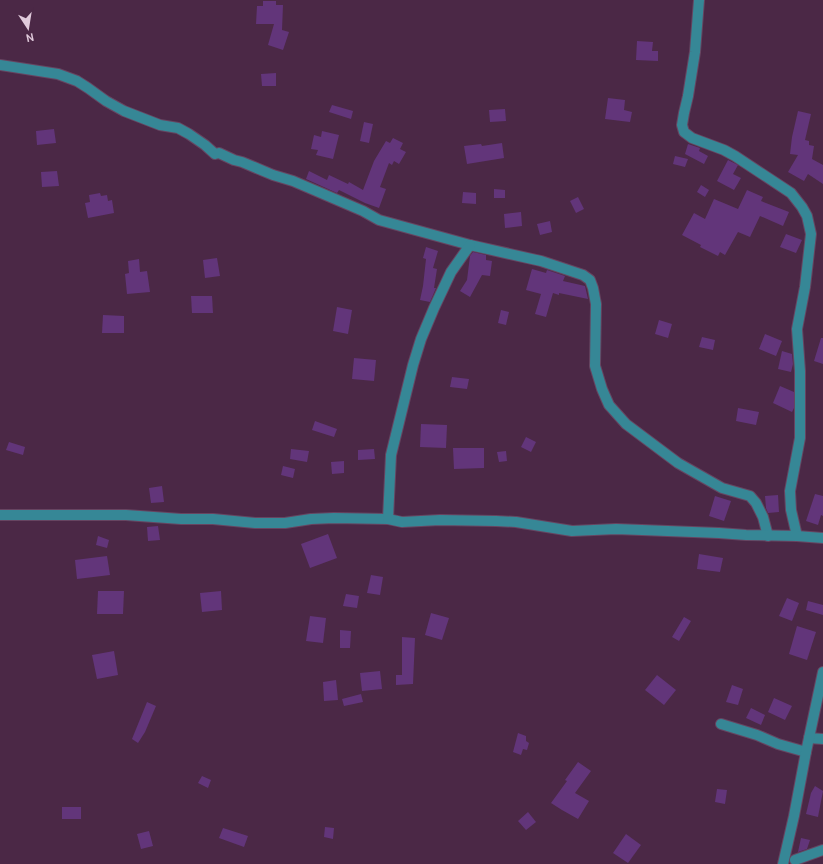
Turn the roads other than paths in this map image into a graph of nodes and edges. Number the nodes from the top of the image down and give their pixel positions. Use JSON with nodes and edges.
{"nodes":[{"id":1,"x":699,"y":0,"type":"edge"},
{"id":2,"x":0,"y":65,"type":"edge"},
{"id":3,"x":470,"y":245,"type":"junction"},
{"id":4,"x":0,"y":515,"type":"edge"},
{"id":5,"x":388,"y":519,"type":"junction"},
{"id":6,"x":768,"y":536,"type":"junction"},
{"id":7,"x":797,"y":536,"type":"junction"},
{"id":8,"x":823,"y":538,"type":"edge"},
{"id":9,"x":823,"y":672,"type":"edge"},
{"id":10,"x":721,"y":724,"type":"dead end"},
{"id":11,"x":809,"y":738,"type":"junction"},
{"id":12,"x":823,"y":738,"type":"edge"},
{"id":13,"x":806,"y":752,"type":"junction"},
{"id":14,"x":823,"y":850,"type":"edge"},
{"id":15,"x":795,"y":860,"type":"junction"},
{"id":16,"x":784,"y":861,"type":"edge"},
{"id":17,"x":808,"y":864,"type":"edge"}],
"edges":[{"from":1,"to":7,"type":"street"},
{"from":2,"to":3,"type":"street"},
{"from":3,"to":5,"type":"street"},
{"from":3,"to":6,"type":"street"},
{"from":4,"to":5,"type":"street"},
{"from":5,"to":6,"type":"street"},
{"from":6,"to":7,"type":"street"},
{"from":7,"to":8,"type":"street"},
{"from":9,"to":11,"type":"street"},
{"from":10,"to":13,"type":"street"},
{"from":11,"to":12,"type":"street"},
{"from":11,"to":13,"type":"street"},
{"from":13,"to":16,"type":"street"},
{"from":14,"to":15,"type":"street"},
{"from":15,"to":16,"type":"street"},
{"from":15,"to":17,"type":"street"}]}
